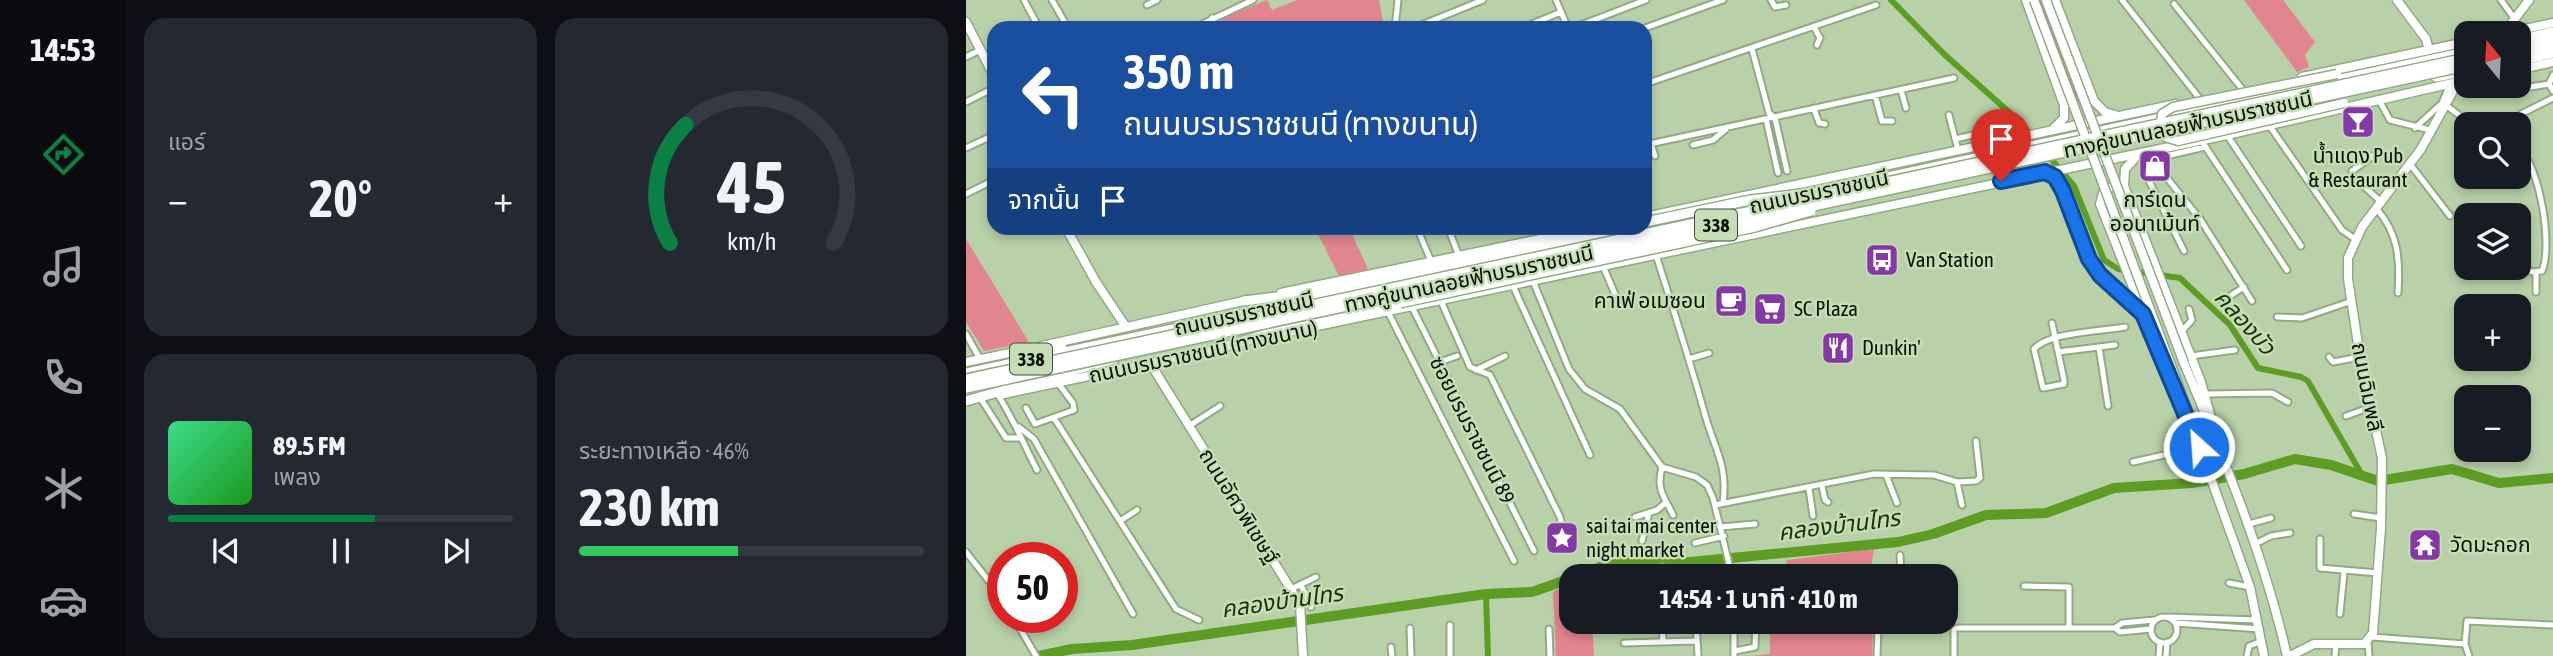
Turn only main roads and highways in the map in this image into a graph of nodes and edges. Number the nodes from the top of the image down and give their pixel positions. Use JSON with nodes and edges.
{"nodes":[{"id":1,"x":2026,"y":0,"type":"edge"},
{"id":2,"x":2034,"y":0,"type":"edge"},
{"id":3,"x":2046,"y":0,"type":"edge"},
{"id":4,"x":2055,"y":0,"type":"edge"},
{"id":5,"x":2397,"y":0,"type":"edge"},
{"id":6,"x":2529,"y":0,"type":"edge"},
{"id":7,"x":2521,"y":9,"type":"junction"},
{"id":8,"x":2512,"y":21,"type":"edge"},
{"id":9,"x":2522,"y":21,"type":"edge"},
{"id":10,"x":966,"y":22,"type":"edge"},
{"id":11,"x":2553,"y":23,"type":"edge"},
{"id":12,"x":2531,"y":28,"type":"edge"},
{"id":13,"x":2553,"y":32,"type":"edge"},
{"id":14,"x":2531,"y":37,"type":"edge"},
{"id":15,"x":2553,"y":39,"type":"edge"},
{"id":16,"x":2531,"y":43,"type":"edge"},
{"id":17,"x":2454,"y":45,"type":"edge"},
{"id":18,"x":2553,"y":47,"type":"edge"},
{"id":19,"x":2429,"y":50,"type":"junction"},
{"id":20,"x":2531,"y":51,"type":"edge"},
{"id":21,"x":2454,"y":54,"type":"edge"},
{"id":22,"x":987,"y":58,"type":"edge"},
{"id":23,"x":2454,"y":61,"type":"edge"},
{"id":24,"x":2531,"y":62,"type":"edge"},
{"id":25,"x":2552,"y":65,"type":"edge"},
{"id":26,"x":2531,"y":67,"type":"edge"},
{"id":27,"x":2454,"y":70,"type":"edge"},
{"id":28,"x":2454,"y":71,"type":"edge"},
{"id":29,"x":2454,"y":83,"type":"edge"},
{"id":30,"x":2454,"y":83,"type":"edge"},
{"id":31,"x":2088,"y":86,"type":"junction"},
{"id":32,"x":2454,"y":86,"type":"edge"},
{"id":33,"x":2061,"y":95,"type":"junction"},
{"id":34,"x":2119,"y":116,"type":"junction"},
{"id":35,"x":2052,"y":130,"type":"junction"},
{"id":36,"x":2140,"y":153,"type":"junction"},
{"id":37,"x":2045,"y":172,"type":"junction"},
{"id":38,"x":1872,"y":189,"type":"junction"},
{"id":39,"x":2128,"y":197,"type":"junction"},
{"id":40,"x":1652,"y":216,"type":"edge"},
{"id":41,"x":1652,"y":221,"type":"edge"},
{"id":42,"x":1652,"y":227,"type":"edge"},
{"id":43,"x":1070,"y":235,"type":"edge"},
{"id":44,"x":1560,"y":235,"type":"edge"},
{"id":45,"x":1585,"y":235,"type":"edge"},
{"id":46,"x":1613,"y":235,"type":"edge"},
{"id":47,"x":1244,"y":301,"type":"junction"},
{"id":48,"x":2143,"y":314,"type":"junction"},
{"id":49,"x":1126,"y":327,"type":"junction"},
{"id":50,"x":1096,"y":346,"type":"junction"},
{"id":51,"x":1217,"y":349,"type":"junction"},
{"id":52,"x":1025,"y":350,"type":"junction"},
{"id":53,"x":1114,"y":359,"type":"junction"},
{"id":54,"x":2188,"y":360,"type":"junction"},
{"id":55,"x":966,"y":362,"type":"edge"},
{"id":56,"x":1150,"y":363,"type":"junction"},
{"id":57,"x":966,"y":373,"type":"edge"},
{"id":58,"x":966,"y":379,"type":"edge"},
{"id":59,"x":966,"y":389,"type":"edge"},
{"id":60,"x":966,"y":402,"type":"edge"},
{"id":61,"x":2215,"y":437,"type":"junction"},
{"id":62,"x":2199,"y":447,"type":"junction"},
{"id":63,"x":1303,"y":656,"type":"edge"},
{"id":64,"x":2264,"y":656,"type":"edge"},
{"id":65,"x":2288,"y":656,"type":"edge"}],
"edges":[{"from":1,"to":33,"type":"main road"},
{"from":2,"to":62,"type":"main road","bridge":true},
{"from":3,"to":54,"type":"main road","bridge":true},
{"from":4,"to":31,"type":"main road"},
{"from":5,"to":19,"type":"main road"},
{"from":6,"to":7,"type":"main road"},
{"from":7,"to":8,"type":"main road"},
{"from":7,"to":9,"type":"main road"},
{"from":10,"to":22,"type":"main road"},
{"from":11,"to":12,"type":"main road"},
{"from":13,"to":14,"type":"main road"},
{"from":15,"to":16,"type":"main road"},
{"from":17,"to":19,"type":"main road","number":"338"},
{"from":18,"to":20,"type":"main road"},
{"from":19,"to":29,"type":"main road","bridge":true},
{"from":19,"to":34,"type":"main road","number":"338"},
{"from":21,"to":42,"type":"main road","name":"ถนนบรมราชชนนี","number":"338"},
{"from":23,"to":38,"type":"main road","name":"ทางคู่ขนานลอยฟ้าบรมราชชนนี","number":"338","bridge":true},
{"from":24,"to":25,"type":"main road"},
{"from":25,"to":26,"type":"main road"},
{"from":27,"to":38,"type":"main road","name":"ทางคู่ขนานลอยฟ้าบรมราชชนนี","number":"338","bridge":true},
{"from":28,"to":53,"type":"main road","name":"ถนนบรมราชชนนี","number":"338","bridge":true},
{"from":30,"to":36,"type":"main road","name":"ถนนบรมราชชนนี (ทางขนาน)","number":"338"},
{"from":31,"to":33,"type":"main road"},
{"from":31,"to":34,"type":"main road"},
{"from":32,"to":65,"type":"main road","name":"ถนนฉิมพลี"},
{"from":33,"to":35,"type":"main road"},
{"from":34,"to":35,"type":"main road","number":"338"},
{"from":35,"to":40,"type":"main road","number":"338"},
{"from":36,"to":37,"type":"main road","name":"ถนนบรมราชชนนี (ทางขนาน)","number":"338"},
{"from":36,"to":39,"type":"main road"},
{"from":37,"to":48,"type":"main road"},
{"from":37,"to":51,"type":"main road","name":"ถนนบรมราชชนนี (ทางขนาน)","number":"338"},
{"from":38,"to":41,"type":"main road","bridge":true},
{"from":38,"to":51,"type":"main road","bridge":true},
{"from":38,"to":58,"type":"main road","name":"ทางคู่ขนานลอยฟ้าบรมราชชนนี","number":"338","bridge":true},
{"from":38,"to":59,"type":"main road","name":"ทางคู่ขนานลอยฟ้าบรมราชชนนี","number":"338","bridge":true},
{"from":39,"to":48,"type":"main road"},
{"from":39,"to":54,"type":"main road"},
{"from":43,"to":49,"type":"main road"},
{"from":44,"to":47,"type":"main road","name":"ถนนบรมราชชนนี (ทางขนาน)","number":"338"},
{"from":45,"to":47,"type":"main road"},
{"from":46,"to":50,"type":"main road","name":"ถนนบรมราชชนนี","number":"338"},
{"from":47,"to":49,"type":"main road","name":"ถนนบรมราชชนนี (ทางขนาน)","number":"338"},
{"from":48,"to":62,"type":"main road"},
{"from":49,"to":52,"type":"main road","name":"ถนนบรมราชชนนี (ทางขนาน)","number":"338"},
{"from":50,"to":52,"type":"main road"},
{"from":50,"to":57,"type":"main road","name":"ถนนบรมราชชนนี","number":"338"},
{"from":51,"to":56,"type":"main road","name":"ถนนบรมราชชนนี (ทางขนาน)","number":"338"},
{"from":52,"to":55,"type":"main road","name":"ถนนบรมราชชนนี (ทางขนาน)","number":"338"},
{"from":53,"to":59,"type":"main road","name":"ถนนบรมราชชนนี","number":"338"},
{"from":53,"to":60,"type":"main road"},
{"from":54,"to":61,"type":"main road"},
{"from":54,"to":61,"type":"main road"},
{"from":56,"to":60,"type":"main road","name":"ถนนบรมราชชนนี (ทางขนาน)","number":"338"},
{"from":56,"to":63,"type":"main road","name":"ถนนอัศวพิเชษฐ์"},
{"from":61,"to":65,"type":"main road"},
{"from":62,"to":64,"type":"main road"}]}
